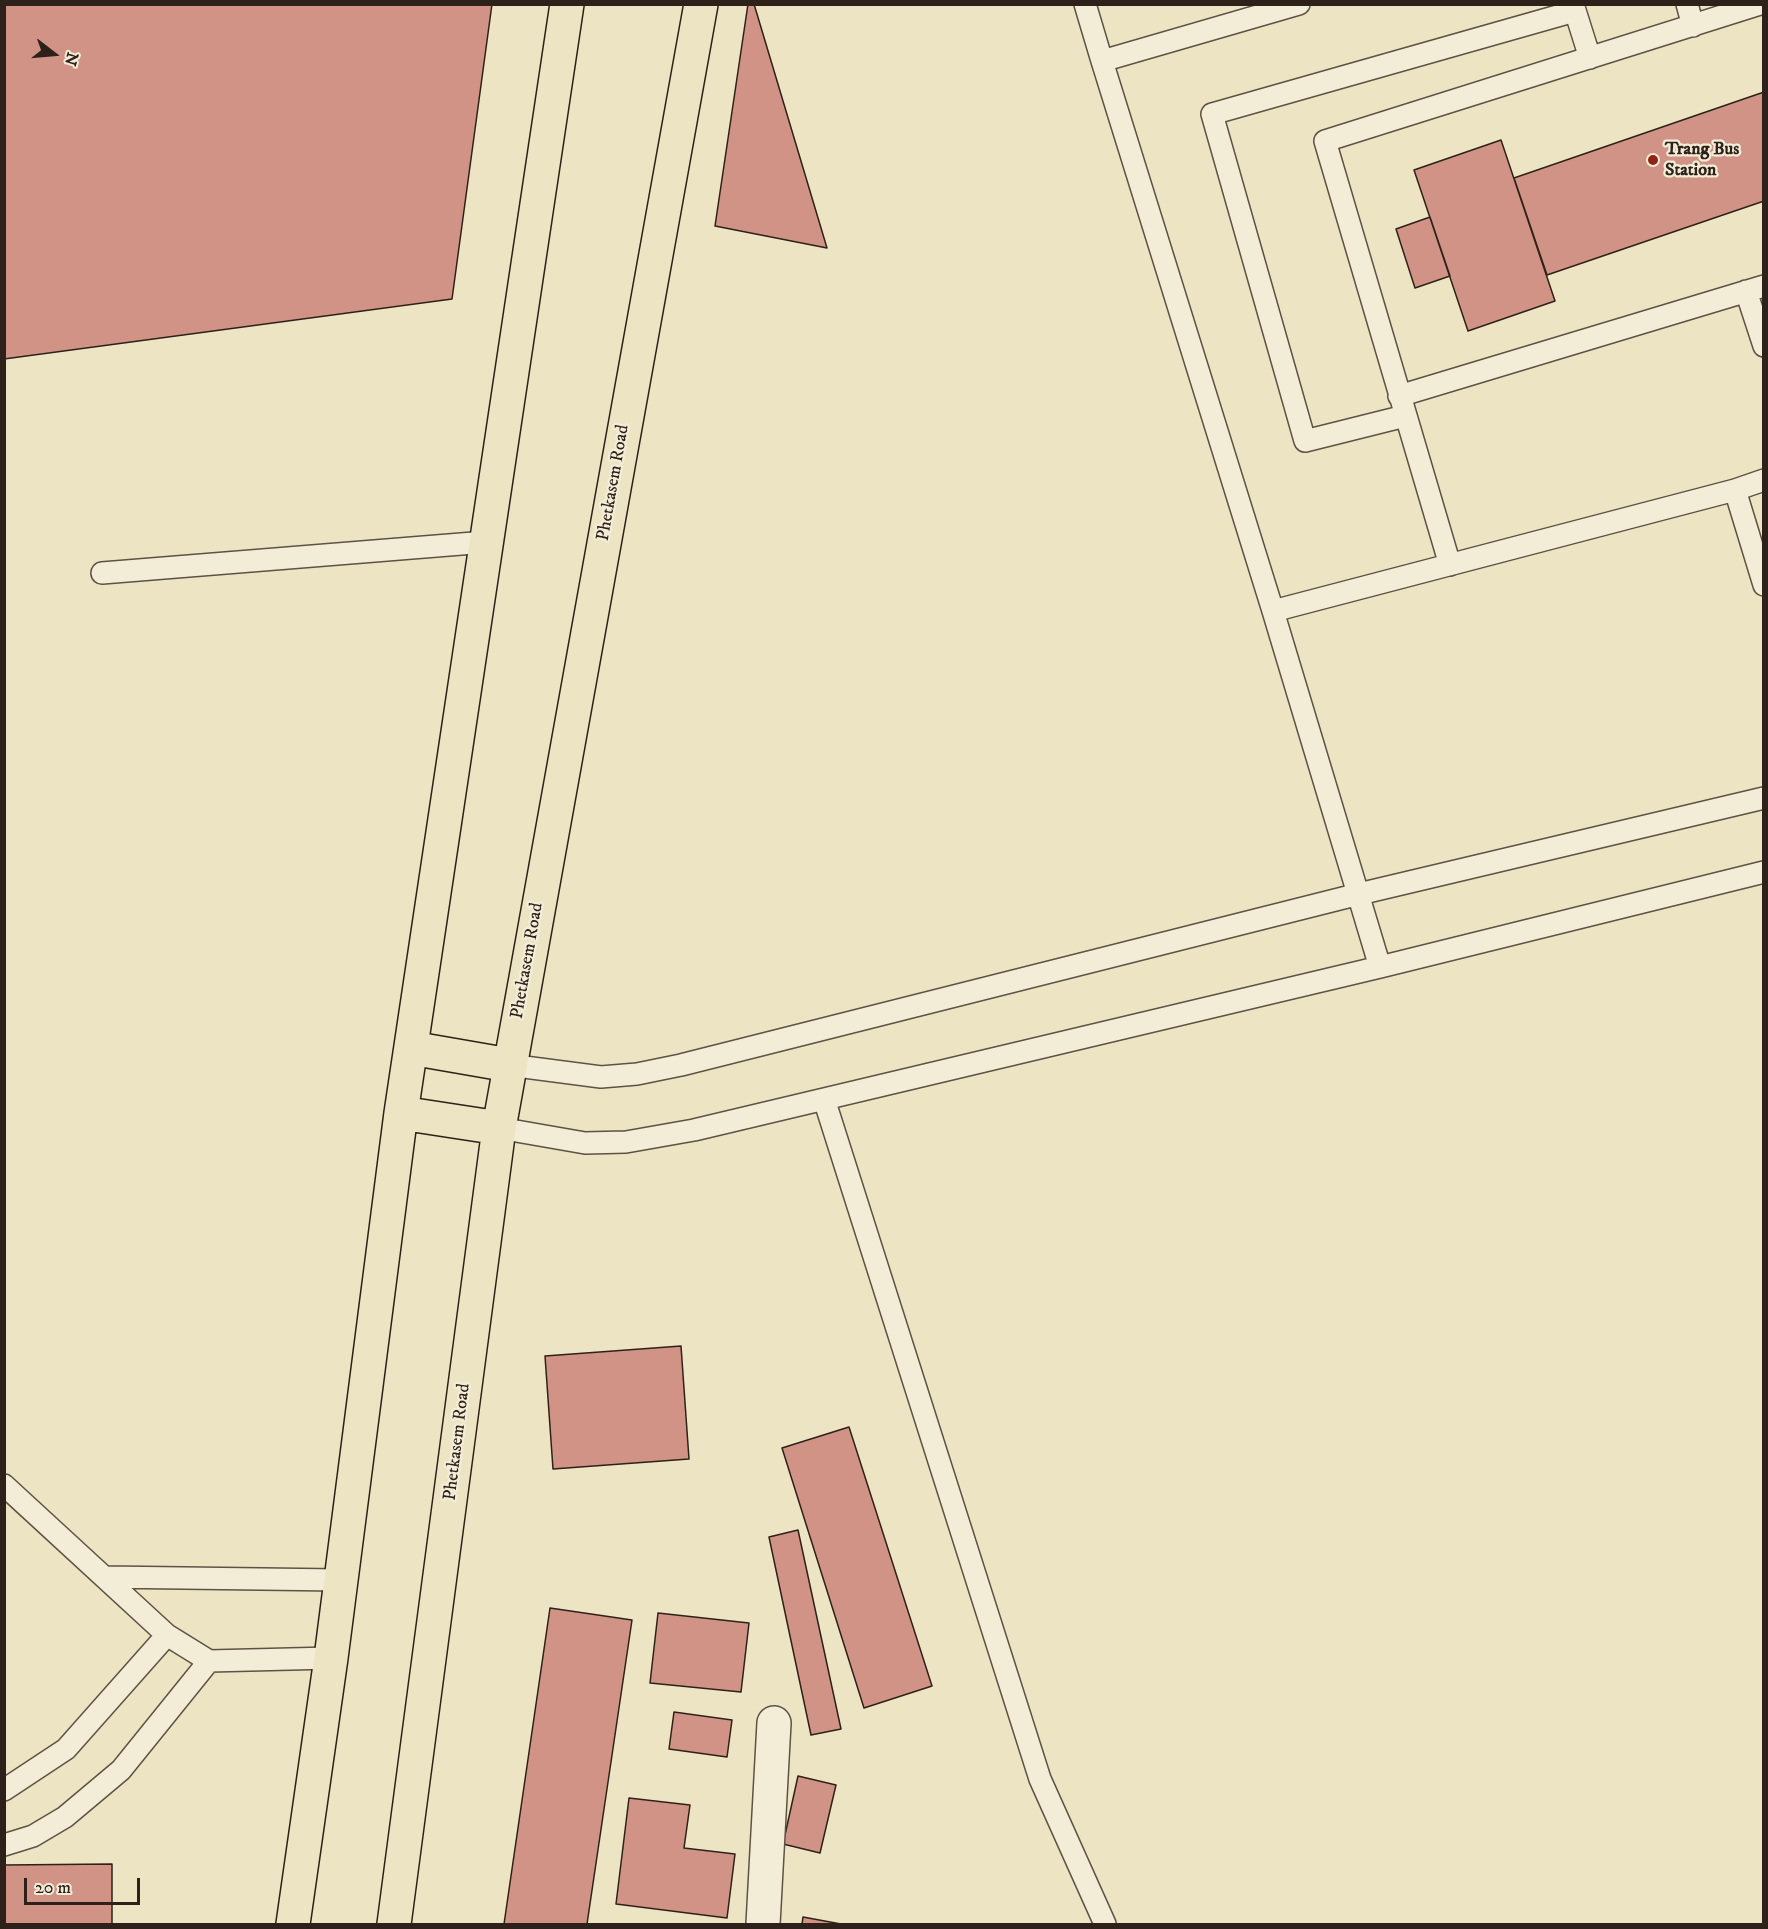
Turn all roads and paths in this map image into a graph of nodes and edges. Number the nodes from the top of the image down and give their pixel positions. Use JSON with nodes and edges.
{"nodes":[{"id":1,"x":567,"y":4,"type":"edge"},
{"id":2,"x":701,"y":4,"type":"edge"},
{"id":3,"x":1085,"y":4,"type":"edge"},
{"id":4,"x":1299,"y":4,"type":"edge"},
{"id":5,"x":1687,"y":4,"type":"edge"},
{"id":6,"x":1760,"y":4,"type":"edge"},
{"id":7,"x":1574,"y":8,"type":"edge"},
{"id":8,"x":1693,"y":26,"type":"junction"},
{"id":9,"x":1590,"y":58,"type":"junction"},
{"id":10,"x":1102,"y":61,"type":"junction"},
{"id":11,"x":1755,"y":289,"type":"edge"},
{"id":12,"x":1764,"y":346,"type":"edge"},
{"id":13,"x":1399,"y":396,"type":"junction"},
{"id":14,"x":1405,"y":416,"type":"junction"},
{"id":15,"x":1764,"y":480,"type":"edge"},
{"id":16,"x":1735,"y":490,"type":"junction"},
{"id":17,"x":486,"y":542,"type":"junction"},
{"id":18,"x":1449,"y":565,"type":"junction"},
{"id":19,"x":102,"y":573,"type":"dead end"},
{"id":20,"x":1764,"y":585,"type":"edge"},
{"id":21,"x":1273,"y":611,"type":"junction"},
{"id":22,"x":1764,"y":798,"type":"edge"},
{"id":23,"x":1764,"y":872,"type":"edge"},
{"id":24,"x":1359,"y":894,"type":"junction"},
{"id":25,"x":1380,"y":967,"type":"junction"},
{"id":26,"x":411,"y":1048,"type":"junction"},
{"id":27,"x":509,"y":1065,"type":"junction"},
{"id":28,"x":824,"y":1099,"type":"junction"},
{"id":29,"x":401,"y":1113,"type":"junction"},
{"id":30,"x":499,"y":1128,"type":"junction"},
{"id":31,"x":4,"y":1485,"type":"edge"},
{"id":32,"x":104,"y":1577,"type":"junction"},
{"id":33,"x":340,"y":1580,"type":"junction"},
{"id":34,"x":167,"y":1635,"type":"junction"},
{"id":35,"x":331,"y":1658,"type":"junction"},
{"id":36,"x":209,"y":1661,"type":"junction"},
{"id":37,"x":774,"y":1723,"type":"dead end"},
{"id":38,"x":4,"y":1790,"type":"edge"},
{"id":39,"x":4,"y":1845,"type":"edge"},
{"id":40,"x":293,"y":1924,"type":"edge"},
{"id":41,"x":394,"y":1924,"type":"edge"},
{"id":42,"x":763,"y":1924,"type":"edge"},
{"id":43,"x":1105,"y":1924,"type":"edge"}],
"edges":[{"from":1,"to":17,"type":"main road"},
{"from":2,"to":27,"type":"main road","name":"Phetkasem Road"},
{"from":3,"to":10,"type":"lane"},
{"from":4,"to":10,"type":"lane"},
{"from":5,"to":8,"type":"lane"},
{"from":6,"to":8,"type":"lane"},
{"from":7,"to":9,"type":"lane"},
{"from":7,"to":14,"type":"lane"},
{"from":8,"to":9,"type":"lane"},
{"from":9,"to":13,"type":"lane"},
{"from":10,"to":21,"type":"lane"},
{"from":11,"to":12,"type":"lane"},
{"from":11,"to":13,"type":"lane"},
{"from":13,"to":14,"type":"lane"},
{"from":14,"to":18,"type":"lane"},
{"from":15,"to":16,"type":"lane"},
{"from":16,"to":18,"type":"lane"},
{"from":16,"to":20,"type":"lane"},
{"from":17,"to":19,"type":"lane"},
{"from":17,"to":26,"type":"main road"},
{"from":18,"to":21,"type":"lane"},
{"from":21,"to":24,"type":"lane"},
{"from":22,"to":24,"type":"lane"},
{"from":23,"to":25,"type":"lane"},
{"from":24,"to":25,"type":"lane"},
{"from":24,"to":27,"type":"lane"},
{"from":25,"to":28,"type":"lane"},
{"from":26,"to":27,"type":"main road"},
{"from":26,"to":29,"type":"main road"},
{"from":27,"to":30,"type":"main road","name":"Phetkasem Road"},
{"from":28,"to":30,"type":"lane"},
{"from":28,"to":43,"type":"lane"},
{"from":29,"to":30,"type":"main road"},
{"from":29,"to":33,"type":"main road"},
{"from":30,"to":41,"type":"main road","name":"Phetkasem Road"},
{"from":31,"to":32,"type":"lane"},
{"from":32,"to":33,"type":"lane"},
{"from":32,"to":34,"type":"lane"},
{"from":33,"to":35,"type":"main road"},
{"from":34,"to":36,"type":"lane"},
{"from":34,"to":38,"type":"lane"},
{"from":35,"to":36,"type":"lane"},
{"from":35,"to":40,"type":"main road"},
{"from":36,"to":39,"type":"lane"},
{"from":37,"to":42,"type":"street"}]}
